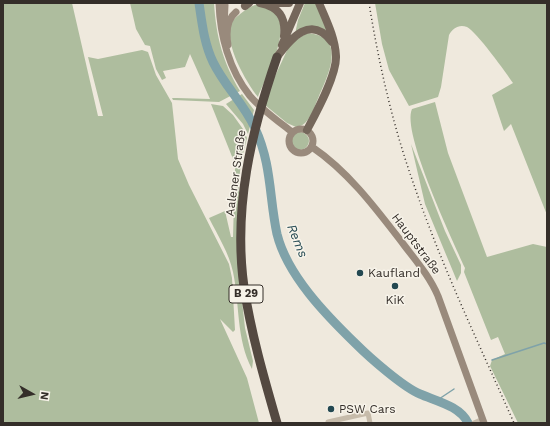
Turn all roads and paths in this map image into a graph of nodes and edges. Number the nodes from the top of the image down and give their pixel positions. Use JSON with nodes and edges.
{"nodes":[{"id":1,"x":260,"y":3,"type":"edge"},
{"id":2,"x":273,"y":3,"type":"edge"},
{"id":3,"x":289,"y":3,"type":"edge"},
{"id":4,"x":300,"y":3,"type":"edge"},
{"id":5,"x":319,"y":3,"type":"edge"},
{"id":6,"x":222,"y":4,"type":"edge"},
{"id":7,"x":247,"y":4,"type":"edge"},
{"id":8,"x":236,"y":12,"type":"junction"},
{"id":9,"x":282,"y":44,"type":"junction"},
{"id":10,"x":334,"y":44,"type":"junction"},
{"id":11,"x":277,"y":57,"type":"junction"},
{"id":12,"x":259,"y":105,"type":"junction"},
{"id":13,"x":307,"y":130,"type":"junction"},
{"id":14,"x":292,"y":132,"type":"junction"},
{"id":15,"x":312,"y":147,"type":"junction"},
{"id":16,"x":483,"y":421,"type":"edge"},
{"id":17,"x":328,"y":422,"type":"edge"},
{"id":18,"x":277,"y":423,"type":"edge"},
{"id":19,"x":370,"y":423,"type":"edge"},
{"id":20,"x":474,"y":423,"type":"edge"}],
"edges":[{"from":1,"to":9,"type":"main road"},
{"from":2,"to":3,"type":"main road"},
{"from":4,"to":9,"type":"main road","name":"Aalener Straße","number":"B 29"},
{"from":5,"to":10,"type":"main road"},
{"from":6,"to":8,"type":"main road"},
{"from":6,"to":12,"type":"main road"},
{"from":7,"to":8,"type":"main road"},
{"from":8,"to":12,"type":"main road"},
{"from":9,"to":11,"type":"main road","name":"Aalener Straße","number":"B 29"},
{"from":10,"to":11,"type":"main road"},
{"from":10,"to":13,"type":"main road"},
{"from":11,"to":18,"type":"highway","name":"Aalener Straße","number":"B 29"},
{"from":12,"to":14,"type":"main road"},
{"from":13,"to":14,"type":"main road"},
{"from":13,"to":15,"type":"main road"},
{"from":14,"to":15,"type":"main road"},
{"from":15,"to":16,"type":"main road","name":"Hauptstraße"},
{"from":16,"to":20,"type":"street"},
{"from":17,"to":19,"type":"street"}]}
